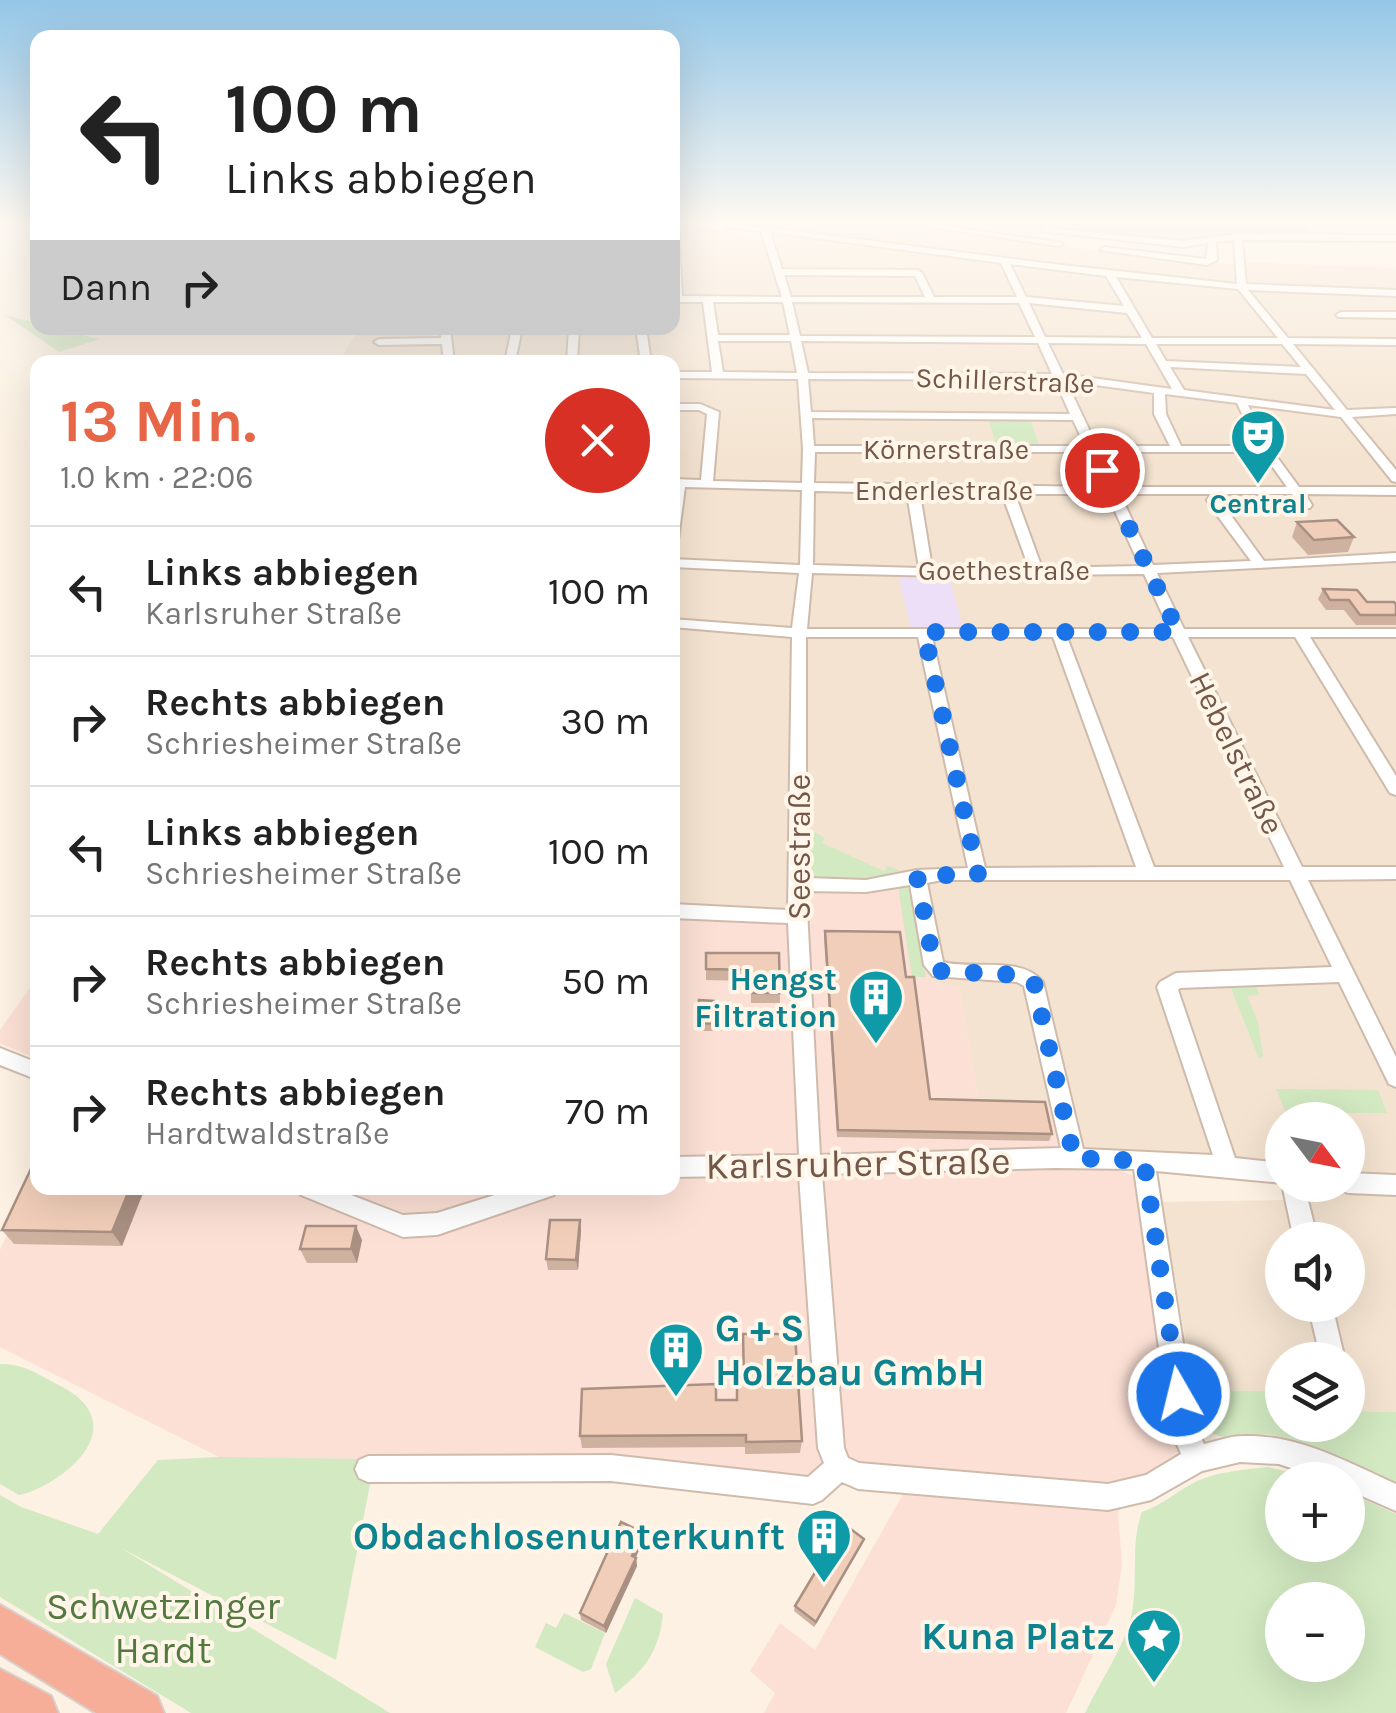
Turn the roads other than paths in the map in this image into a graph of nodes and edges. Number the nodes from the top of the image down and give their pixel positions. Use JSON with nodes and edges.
{"nodes":[{"id":1,"x":708,"y":303,"type":"edge"},
{"id":2,"x":788,"y":303,"type":"edge"},
{"id":3,"x":1024,"y":303,"type":"edge"},
{"id":4,"x":1055,"y":303,"type":"edge"},
{"id":5,"x":1127,"y":303,"type":"edge"},
{"id":6,"x":1254,"y":303,"type":"edge"},
{"id":7,"x":1131,"y":310,"type":"junction"},
{"id":8,"x":1394,"y":314,"type":"edge"},
{"id":9,"x":1341,"y":315,"type":"dead end"},
{"id":10,"x":445,"y":335,"type":"edge"},
{"id":11,"x":796,"y":337,"type":"junction"},
{"id":12,"x":713,"y":338,"type":"junction"},
{"id":13,"x":1040,"y":338,"type":"junction"},
{"id":14,"x":1148,"y":339,"type":"junction"},
{"id":15,"x":1284,"y":340,"type":"junction"},
{"id":16,"x":445,"y":341,"type":"junction"},
{"id":17,"x":379,"y":342,"type":"dead end"},
{"id":18,"x":1396,"y":342,"type":"edge"},
{"id":19,"x":448,"y":355,"type":"edge"},
{"id":20,"x":1164,"y":364,"type":"junction"},
{"id":21,"x":1310,"y":371,"type":"junction"},
{"id":22,"x":680,"y":375,"type":"edge"},
{"id":23,"x":718,"y":375,"type":"junction"},
{"id":24,"x":804,"y":376,"type":"junction"},
{"id":25,"x":1059,"y":377,"type":"junction"},
{"id":26,"x":1159,"y":390,"type":"junction"},
{"id":27,"x":1180,"y":393,"type":"junction"},
{"id":28,"x":1241,"y":401,"type":"junction"},
{"id":29,"x":680,"y":407,"type":"edge"},
{"id":30,"x":1396,"y":411,"type":"edge"},
{"id":31,"x":1343,"y":414,"type":"junction"},
{"id":32,"x":806,"y":415,"type":"junction"},
{"id":33,"x":1077,"y":417,"type":"junction"},
{"id":34,"x":809,"y":449,"type":"junction"},
{"id":35,"x":1092,"y":449,"type":"junction"},
{"id":36,"x":1177,"y":449,"type":"junction"},
{"id":37,"x":1264,"y":449,"type":"junction"},
{"id":38,"x":1396,"y":478,"type":"edge"},
{"id":39,"x":680,"y":484,"type":"edge"},
{"id":40,"x":707,"y":485,"type":"junction"},
{"id":41,"x":810,"y":488,"type":"junction"},
{"id":42,"x":913,"y":490,"type":"junction"},
{"id":43,"x":1008,"y":490,"type":"junction"},
{"id":44,"x":1111,"y":491,"type":"junction"},
{"id":45,"x":1295,"y":491,"type":"junction"},
{"id":46,"x":1208,"y":492,"type":"junction"},
{"id":47,"x":1396,"y":492,"type":"edge"},
{"id":48,"x":1217,"y":507,"type":"junction"},
{"id":49,"x":1396,"y":556,"type":"edge"},
{"id":50,"x":680,"y":564,"type":"edge"},
{"id":51,"x":1261,"y":566,"type":"junction"},
{"id":52,"x":1036,"y":570,"type":"junction"},
{"id":53,"x":1149,"y":570,"type":"junction"},
{"id":54,"x":926,"y":571,"type":"junction"},
{"id":55,"x":806,"y":572,"type":"junction"},
{"id":56,"x":680,"y":624,"type":"edge"},
{"id":57,"x":924,"y":632,"type":"junction"},
{"id":58,"x":1058,"y":632,"type":"junction"},
{"id":59,"x":1178,"y":632,"type":"junction"},
{"id":60,"x":1300,"y":632,"type":"junction"},
{"id":61,"x":799,"y":633,"type":"junction"},
{"id":62,"x":1396,"y":633,"type":"edge"},
{"id":63,"x":1396,"y":790,"type":"edge"},
{"id":64,"x":1396,"y":873,"type":"edge"},
{"id":65,"x":978,"y":874,"type":"junction"},
{"id":66,"x":1296,"y":874,"type":"junction"},
{"id":67,"x":1148,"y":875,"type":"junction"},
{"id":68,"x":917,"y":876,"type":"junction"},
{"id":69,"x":798,"y":884,"type":"junction"},
{"id":70,"x":680,"y":911,"type":"edge"},
{"id":71,"x":798,"y":917,"type":"junction"},
{"id":72,"x":1345,"y":974,"type":"junction"},
{"id":73,"x":0,"y":1056,"type":"edge"},
{"id":74,"x":30,"y":1069,"type":"edge"},
{"id":75,"x":1396,"y":1078,"type":"edge"},
{"id":76,"x":1074,"y":1158,"type":"junction"},
{"id":77,"x":1144,"y":1161,"type":"junction"},
{"id":78,"x":1227,"y":1165,"type":"junction"},
{"id":79,"x":680,"y":1167,"type":"edge"},
{"id":80,"x":810,"y":1167,"type":"junction"},
{"id":81,"x":1265,"y":1171,"type":"edge"},
{"id":82,"x":1365,"y":1183,"type":"edge"},
{"id":83,"x":1396,"y":1185,"type":"edge"},
{"id":84,"x":327,"y":1195,"type":"edge"},
{"id":85,"x":525,"y":1195,"type":"edge"},
{"id":86,"x":1197,"y":1459,"type":"junction"},
{"id":87,"x":839,"y":1467,"type":"junction"},
{"id":88,"x":368,"y":1469,"type":"dead end"},
{"id":89,"x":1396,"y":1498,"type":"edge"},
{"id":90,"x":0,"y":1628,"type":"edge"},
{"id":91,"x":0,"y":1692,"type":"edge"},
{"id":92,"x":34,"y":1713,"type":"edge"},
{"id":93,"x":140,"y":1713,"type":"edge"}],
"edges":[{"from":1,"to":12,"type":"street"},
{"from":2,"to":11,"type":"street","name":"Seestraße"},
{"from":3,"to":13,"type":"street","name":"Hebelstraße"},
{"from":4,"to":7,"type":"street"},
{"from":5,"to":7,"type":"street"},
{"from":6,"to":15,"type":"street"},
{"from":7,"to":14,"type":"street"},
{"from":8,"to":9,"type":"street"},
{"from":10,"to":16,"type":"street"},
{"from":11,"to":12,"type":"street"},
{"from":11,"to":13,"type":"street"},
{"from":11,"to":24,"type":"street","name":"Seestraße"},
{"from":12,"to":23,"type":"street"},
{"from":13,"to":14,"type":"street"},
{"from":13,"to":25,"type":"street","name":"Hebelstraße"},
{"from":14,"to":15,"type":"street"},
{"from":14,"to":20,"type":"street"},
{"from":15,"to":18,"type":"street"},
{"from":15,"to":21,"type":"street"},
{"from":16,"to":17,"type":"street"},
{"from":16,"to":19,"type":"street"},
{"from":20,"to":21,"type":"street"},
{"from":20,"to":27,"type":"street"},
{"from":21,"to":31,"type":"street"},
{"from":22,"to":23,"type":"street","name":"Schillerstraße"},
{"from":23,"to":24,"type":"street","name":"Schillerstraße"},
{"from":24,"to":25,"type":"street","name":"Schillerstraße"},
{"from":24,"to":32,"type":"street","name":"Seestraße"},
{"from":25,"to":26,"type":"street","name":"Schillerstraße"},
{"from":25,"to":33,"type":"street","name":"Hebelstraße"},
{"from":26,"to":27,"type":"street","name":"Schillerstraße"},
{"from":26,"to":36,"type":"street"},
{"from":27,"to":28,"type":"street","name":"Schillerstraße"},
{"from":28,"to":31,"type":"street","name":"Schillerstraße"},
{"from":28,"to":37,"type":"street"},
{"from":29,"to":40,"type":"street"},
{"from":30,"to":31,"type":"street","name":"Schillerstraße"},
{"from":31,"to":38,"type":"street"},
{"from":32,"to":33,"type":"street"},
{"from":32,"to":34,"type":"street","name":"Seestraße"},
{"from":33,"to":35,"type":"street","name":"Hebelstraße"},
{"from":34,"to":35,"type":"street","name":"Körnerstraße"},
{"from":34,"to":41,"type":"street","name":"Seestraße"},
{"from":35,"to":36,"type":"street","name":"Körnerstraße"},
{"from":35,"to":44,"type":"street","name":"Hebelstraße"},
{"from":36,"to":37,"type":"street","name":"Körnerstraße"},
{"from":37,"to":45,"type":"street"},
{"from":39,"to":40,"type":"street","name":"Enderlestraße"},
{"from":40,"to":41,"type":"street","name":"Enderlestraße"},
{"from":41,"to":42,"type":"street","name":"Enderlestraße"},
{"from":41,"to":55,"type":"street","name":"Seestraße"},
{"from":42,"to":43,"type":"street","name":"Enderlestraße"},
{"from":42,"to":54,"type":"street"},
{"from":43,"to":44,"type":"street","name":"Enderlestraße"},
{"from":43,"to":52,"type":"street"},
{"from":44,"to":46,"type":"street","name":"Enderlestraße"},
{"from":44,"to":53,"type":"street","name":"Hebelstraße"},
{"from":45,"to":46,"type":"street","name":"Enderlestraße"},
{"from":45,"to":47,"type":"street","name":"Enderlestraße"},
{"from":45,"to":48,"type":"street"},
{"from":46,"to":48,"type":"street"},
{"from":48,"to":51,"type":"street"},
{"from":49,"to":51,"type":"street","name":"Goethestraße"},
{"from":50,"to":55,"type":"street","name":"Goethestraße"},
{"from":51,"to":53,"type":"street","name":"Goethestraße"},
{"from":52,"to":53,"type":"street","name":"Goethestraße"},
{"from":52,"to":54,"type":"street","name":"Goethestraße"},
{"from":53,"to":59,"type":"street","name":"Hebelstraße"},
{"from":54,"to":55,"type":"street","name":"Goethestraße"},
{"from":55,"to":61,"type":"street","name":"Seestraße"},
{"from":56,"to":61,"type":"street"},
{"from":57,"to":58,"type":"street"},
{"from":57,"to":61,"type":"street"},
{"from":57,"to":65,"type":"street"},
{"from":58,"to":59,"type":"street"},
{"from":58,"to":67,"type":"street"},
{"from":59,"to":60,"type":"street"},
{"from":59,"to":66,"type":"street","name":"Hebelstraße"},
{"from":60,"to":62,"type":"street"},
{"from":60,"to":63,"type":"street"},
{"from":61,"to":69,"type":"street","name":"Seestraße"},
{"from":64,"to":66,"type":"street"},
{"from":65,"to":67,"type":"street"},
{"from":65,"to":68,"type":"street"},
{"from":66,"to":67,"type":"street"},
{"from":66,"to":72,"type":"street","name":"Hebelstraße"},
{"from":68,"to":69,"type":"street"},
{"from":68,"to":76,"type":"street"},
{"from":69,"to":71,"type":"street","name":"Seestraße"},
{"from":70,"to":71,"type":"street"},
{"from":71,"to":80,"type":"street","name":"Seestraße"},
{"from":72,"to":75,"type":"street","name":"Hebelstraße"},
{"from":72,"to":78,"type":"street"},
{"from":73,"to":74,"type":"street"},
{"from":76,"to":77,"type":"street","name":"Karlsruher Straße"},
{"from":76,"to":80,"type":"street","name":"Karlsruher Straße"},
{"from":77,"to":78,"type":"street","name":"Karlsruher Straße"},
{"from":77,"to":86,"type":"street"},
{"from":78,"to":81,"type":"street","name":"Karlsruher Straße"},
{"from":79,"to":80,"type":"street","name":"Karlsruher Straße"},
{"from":80,"to":87,"type":"street","name":"Seestraße"},
{"from":82,"to":83,"type":"street"},
{"from":84,"to":85,"type":"street"},
{"from":86,"to":87,"type":"street"},
{"from":86,"to":89,"type":"street"},
{"from":87,"to":88,"type":"street"},
{"from":90,"to":93,"type":"highway"},
{"from":91,"to":92,"type":"highway"}]}
